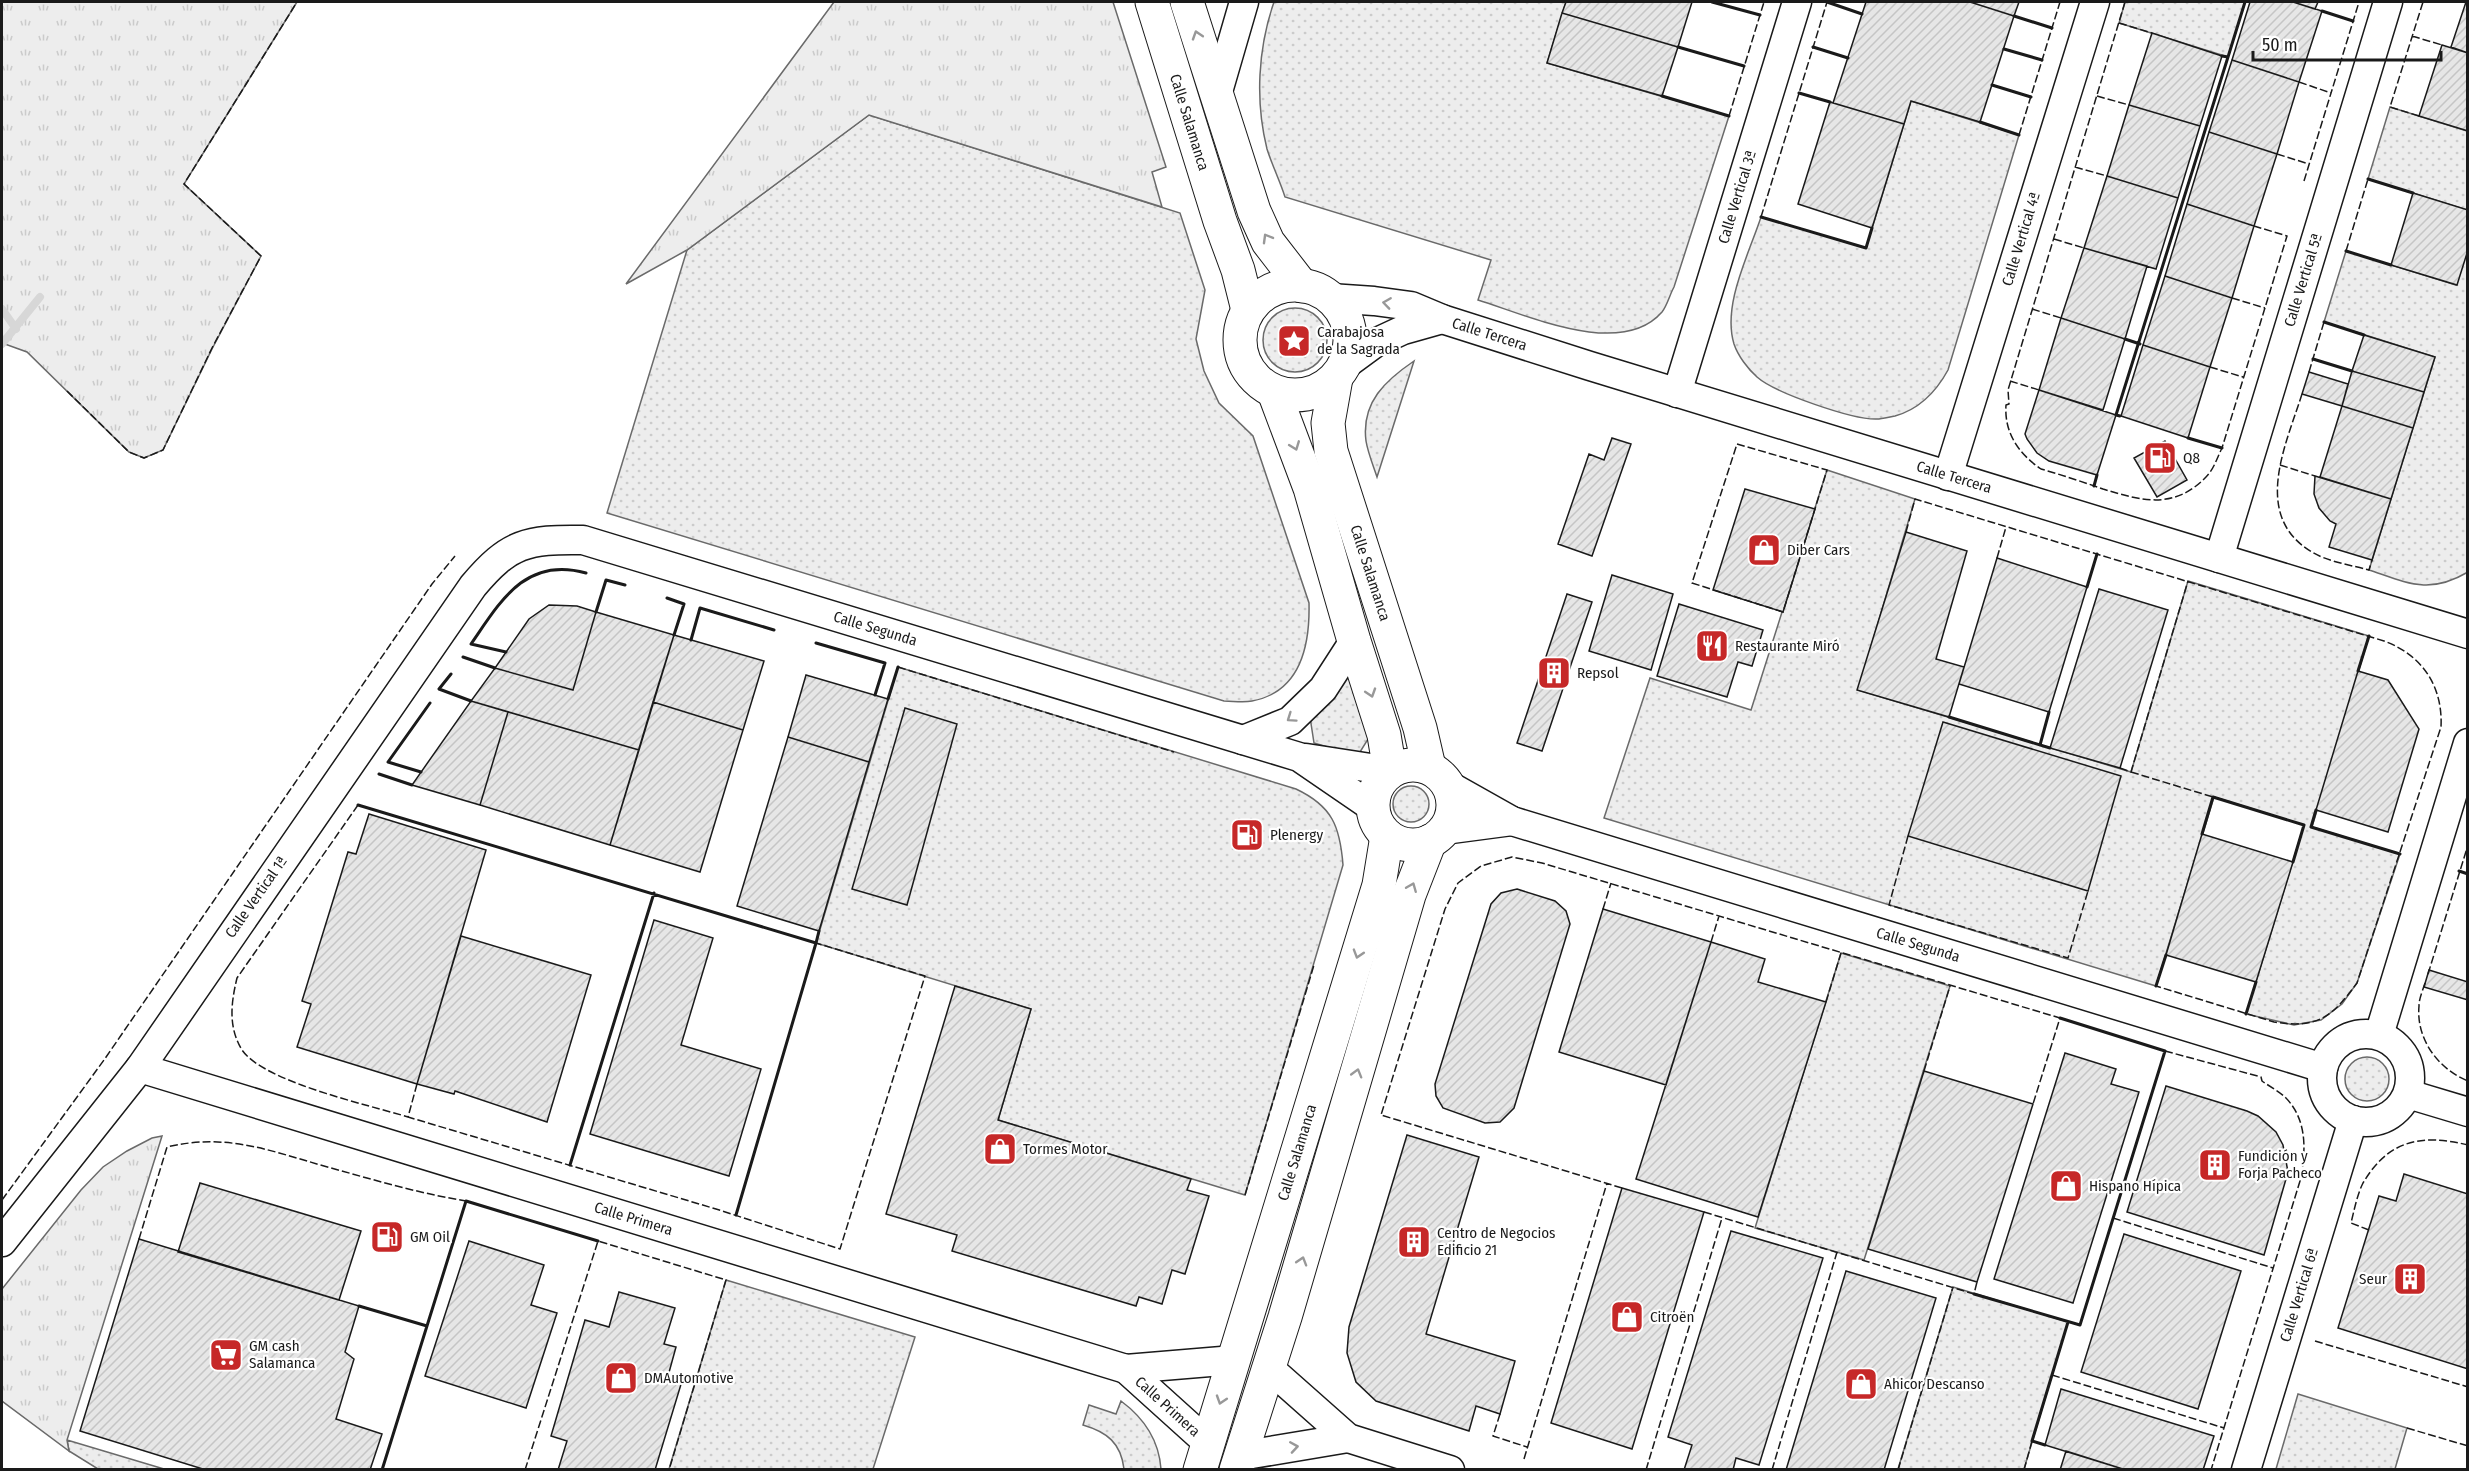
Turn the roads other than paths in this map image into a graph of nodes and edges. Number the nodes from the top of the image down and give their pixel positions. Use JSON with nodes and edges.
{"nodes":[{"id":1,"x":1152,"y":2,"type":"edge"},
{"id":2,"x":1187,"y":2,"type":"edge"},
{"id":3,"x":1244,"y":2,"type":"edge"},
{"id":4,"x":1797,"y":2,"type":"edge"},
{"id":5,"x":2095,"y":2,"type":"edge"},
{"id":6,"x":2388,"y":2,"type":"edge"},
{"id":7,"x":1217,"y":95,"type":"junction"},
{"id":8,"x":1316,"y":292,"type":"junction"},
{"id":9,"x":1248,"y":310,"type":"junction"},
{"id":10,"x":1442,"y":319,"type":"junction"},
{"id":11,"x":1340,"y":371,"type":"junction"},
{"id":12,"x":1274,"y":392,"type":"junction"},
{"id":13,"x":1677,"y":393,"type":"junction"},
{"id":14,"x":1948,"y":476,"type":"junction"},
{"id":15,"x":508,"y":552,"type":"joint"},
{"id":16,"x":2219,"y":558,"type":"junction"},
{"id":17,"x":2468,"y":634,"type":"edge"},
{"id":18,"x":1354,"y":641,"type":"junction"},
{"id":19,"x":1243,"y":740,"type":"junction"},
{"id":20,"x":2468,"y":743,"type":"edge"},
{"id":21,"x":1299,"y":757,"type":"junction"},
{"id":22,"x":1390,"y":771,"type":"junction"},
{"id":23,"x":1439,"y":776,"type":"junction"},
{"id":24,"x":1372,"y":807,"type":"junction"},
{"id":25,"x":1512,"y":821,"type":"junction"},
{"id":26,"x":1387,"y":836,"type":"junction"},
{"id":27,"x":1437,"y":836,"type":"junction"},
{"id":28,"x":2379,"y":1035,"type":"junction"},
{"id":29,"x":140,"y":1068,"type":"junction"},
{"id":30,"x":2323,"y":1068,"type":"junction"},
{"id":31,"x":2408,"y":1094,"type":"junction"},
{"id":32,"x":2468,"y":1112,"type":"edge"},
{"id":33,"x":2353,"y":1120,"type":"junction"},
{"id":34,"x":2,"y":1242,"type":"edge"},
{"id":35,"x":1234,"y":1360,"type":"junction"},
{"id":36,"x":1269,"y":1368,"type":"junction"},
{"id":37,"x":1126,"y":1369,"type":"junction"},
{"id":38,"x":1348,"y":1438,"type":"junction"},
{"id":39,"x":1204,"y":1456,"type":"edge"},
{"id":40,"x":1238,"y":1463,"type":"edge"},
{"id":41,"x":1450,"y":1470,"type":"edge"},
{"id":42,"x":2246,"y":1470,"type":"edge"}],
"edges":[{"from":1,"to":9,"type":"main road","name":"Calle Salamanca"},
{"from":7,"to":2,"type":"main road","one_way":true},
{"from":3,"to":7,"type":"street"},
{"from":4,"to":13,"type":"street","name":"Calle Vertical 3ª"},
{"from":5,"to":14,"type":"street","name":"Calle Vertical 4ª"},
{"from":6,"to":16,"type":"street","name":"Calle Vertical 5ª"},
{"from":8,"to":7,"type":"main road","one_way":true},
{"from":8,"to":9,"type":"main road"},
{"from":10,"to":8,"type":"street","name":"Calle Tercera","one_way":true},
{"from":8,"to":11,"type":"main road"},
{"from":9,"to":12,"type":"main road"},
{"from":10,"to":11,"type":"street","name":"Calle Tercera"},
{"from":10,"to":13,"type":"street","name":"Calle Tercera"},
{"from":11,"to":12,"type":"main road"},
{"from":11,"to":23,"type":"main road","name":"Calle Salamanca"},
{"from":12,"to":18,"type":"main road","one_way":true},
{"from":13,"to":14,"type":"street","name":"Calle Tercera"},
{"from":14,"to":16,"type":"street","name":"Calle Tercera"},
{"from":15,"to":19,"type":"street","name":"Calle Segunda"},
{"from":15,"to":29,"type":"street","name":"Calle Vertical 1ª"},
{"from":16,"to":17,"type":"street","name":"Calle Tercera"},
{"from":18,"to":19,"type":"street","one_way":true},
{"from":18,"to":22,"type":"main road","one_way":true},
{"from":19,"to":21,"type":"street","name":"Calle Segunda"},
{"from":20,"to":28,"type":"street"},
{"from":21,"to":22,"type":"street","name":"Calle Segunda"},
{"from":21,"to":24,"type":"street","name":"Calle Segunda"},
{"from":22,"to":23,"type":"main road"},
{"from":22,"to":24,"type":"main road"},
{"from":23,"to":25,"type":"street","name":"Calle Segunda"},
{"from":23,"to":27,"type":"main road"},
{"from":24,"to":26,"type":"main road"},
{"from":25,"to":27,"type":"street","name":"Calle Segunda"},
{"from":25,"to":30,"type":"street","name":"Calle Segunda"},
{"from":26,"to":27,"type":"main road"},
{"from":26,"to":35,"type":"main road","name":"Calle Salamanca","one_way":true},
{"from":36,"to":27,"type":"main road","one_way":true},
{"from":28,"to":30,"type":"street"},
{"from":28,"to":31,"type":"street"},
{"from":29,"to":34,"type":"street","name":"Calle Vertical 1ª"},
{"from":29,"to":37,"type":"street","name":"Calle Primera"},
{"from":30,"to":33,"type":"street"},
{"from":31,"to":32,"type":"street"},
{"from":31,"to":33,"type":"street"},
{"from":33,"to":42,"type":"street","name":"Calle Vertical 6ª"},
{"from":35,"to":37,"type":"street","name":"Calle Primera"},
{"from":35,"to":39,"type":"main road","name":"Calle Salamanca","one_way":true},
{"from":36,"to":38,"type":"street"},
{"from":36,"to":40,"type":"main road"},
{"from":37,"to":39,"type":"street","name":"Calle Primera"},
{"from":40,"to":38,"type":"street","one_way":true},
{"from":38,"to":41,"type":"street"}]}
